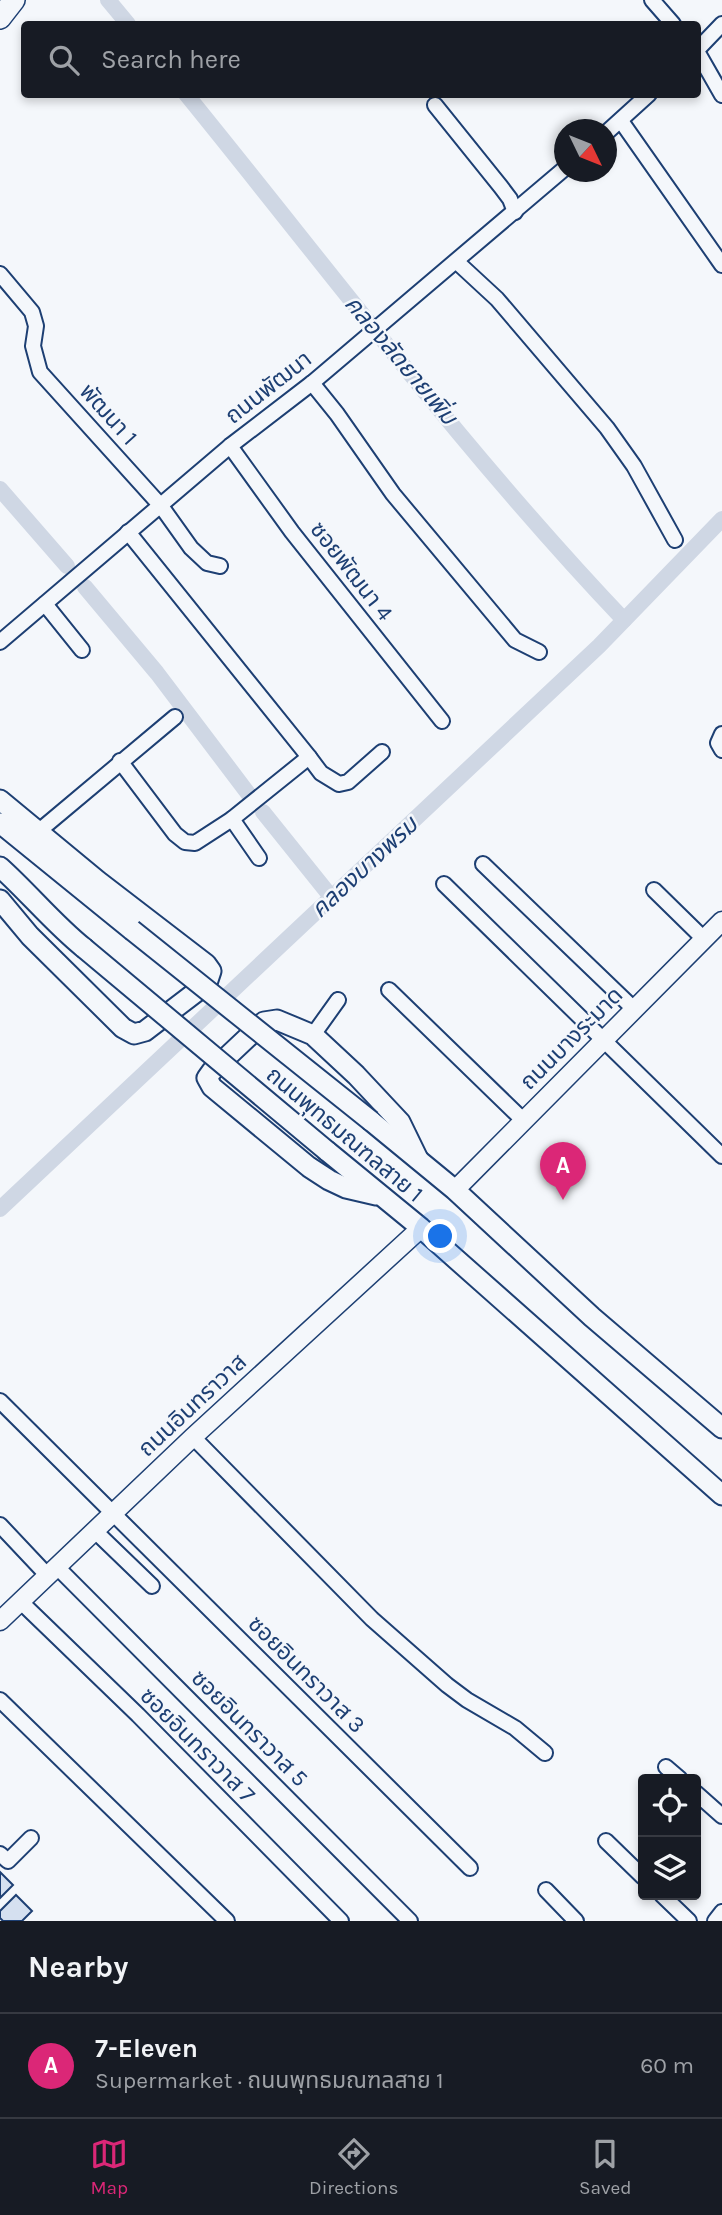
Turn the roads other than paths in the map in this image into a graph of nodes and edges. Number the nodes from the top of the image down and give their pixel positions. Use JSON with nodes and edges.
{"nodes":[{"id":1,"x":14,"y":0,"type":"edge"},
{"id":2,"x":652,"y":0,"type":"edge"},
{"id":3,"x":0,"y":18,"type":"edge"},
{"id":4,"x":670,"y":21,"type":"edge"},
{"id":5,"x":722,"y":24,"type":"edge"},
{"id":6,"x":701,"y":48,"type":"edge"},
{"id":7,"x":701,"y":56,"type":"edge"},
{"id":8,"x":722,"y":94,"type":"edge"},
{"id":9,"x":645,"y":98,"type":"edge"},
{"id":10,"x":435,"y":105,"type":"dead end"},
{"id":11,"x":621,"y":121,"type":"junction"},
{"id":12,"x":617,"y":124,"type":"edge"},
{"id":13,"x":554,"y":178,"type":"edge"},
{"id":14,"x":515,"y":212,"type":"junction"},
{"id":15,"x":457,"y":262,"type":"junction"},
{"id":16,"x":722,"y":265,"type":"edge"},
{"id":17,"x":0,"y":274,"type":"edge"},
{"id":18,"x":312,"y":383,"type":"junction"},
{"id":19,"x":230,"y":446,"type":"junction"},
{"id":20,"x":161,"y":506,"type":"junction"},
{"id":21,"x":128,"y":532,"type":"junction"},
{"id":22,"x":675,"y":540,"type":"dead end"},
{"id":23,"x":220,"y":566,"type":"dead end"},
{"id":24,"x":45,"y":604,"type":"junction"},
{"id":25,"x":0,"y":642,"type":"edge"},
{"id":26,"x":82,"y":650,"type":"dead end"},
{"id":27,"x":539,"y":652,"type":"dead end"},
{"id":28,"x":175,"y":717,"type":"dead end"},
{"id":29,"x":442,"y":720,"type":"dead end"},
{"id":30,"x":722,"y":734,"type":"edge"},
{"id":31,"x":722,"y":750,"type":"edge"},
{"id":32,"x":382,"y":752,"type":"dead end"},
{"id":33,"x":309,"y":757,"type":"junction"},
{"id":34,"x":120,"y":761,"type":"junction"},
{"id":35,"x":0,"y":800,"type":"edge"},
{"id":36,"x":9,"y":819,"type":"edge"},
{"id":37,"x":232,"y":819,"type":"junction"},
{"id":38,"x":39,"y":831,"type":"junction"},
{"id":39,"x":259,"y":858,"type":"dead end"},
{"id":40,"x":482,"y":864,"type":"dead end"},
{"id":41,"x":0,"y":867,"type":"edge"},
{"id":42,"x":444,"y":884,"type":"dead end"},
{"id":43,"x":0,"y":889,"type":"edge"},
{"id":44,"x":653,"y":890,"type":"dead end"},
{"id":45,"x":0,"y":900,"type":"edge"},
{"id":46,"x":722,"y":921,"type":"edge"},
{"id":47,"x":66,"y":934,"type":"junction"},
{"id":48,"x":704,"y":939,"type":"junction"},
{"id":49,"x":388,"y":990,"type":"dead end"},
{"id":50,"x":338,"y":1000,"type":"dead end"},
{"id":51,"x":635,"y":1010,"type":"junction"},
{"id":52,"x":313,"y":1035,"type":"junction"},
{"id":53,"x":603,"y":1042,"type":"junction"},
{"id":54,"x":523,"y":1120,"type":"junction"},
{"id":55,"x":722,"y":1156,"type":"edge"},
{"id":56,"x":418,"y":1159,"type":"junction"},
{"id":57,"x":455,"y":1190,"type":"junction"},
{"id":58,"x":380,"y":1196,"type":"junction"},
{"id":59,"x":421,"y":1228,"type":"junction"},
{"id":60,"x":0,"y":1401,"type":"edge"},
{"id":61,"x":722,"y":1429,"type":"edge"},
{"id":62,"x":192,"y":1437,"type":"junction"},
{"id":63,"x":722,"y":1495,"type":"edge"},
{"id":64,"x":113,"y":1514,"type":"junction"},
{"id":65,"x":0,"y":1525,"type":"edge"},
{"id":66,"x":95,"y":1531,"type":"junction"},
{"id":67,"x":52,"y":1572,"type":"junction"},
{"id":68,"x":152,"y":1586,"type":"dead end"},
{"id":69,"x":21,"y":1602,"type":"junction"},
{"id":70,"x":0,"y":1621,"type":"edge"},
{"id":71,"x":0,"y":1700,"type":"edge"},
{"id":72,"x":545,"y":1753,"type":"dead end"},
{"id":73,"x":666,"y":1767,"type":"dead end"},
{"id":74,"x":674,"y":1774,"type":"edge"},
{"id":75,"x":701,"y":1797,"type":"edge"},
{"id":76,"x":722,"y":1816,"type":"edge"},
{"id":77,"x":31,"y":1838,"type":"dead end"},
{"id":78,"x":606,"y":1840,"type":"dead end"},
{"id":79,"x":0,"y":1854,"type":"edge"},
{"id":80,"x":470,"y":1868,"type":"dead end"},
{"id":81,"x":638,"y":1872,"type":"edge"},
{"id":82,"x":546,"y":1891,"type":"dead end"},
{"id":83,"x":667,"y":1900,"type":"edge"},
{"id":84,"x":722,"y":1912,"type":"edge"},
{"id":85,"x":227,"y":1921,"type":"edge"},
{"id":86,"x":341,"y":1921,"type":"edge"},
{"id":87,"x":410,"y":1921,"type":"edge"},
{"id":88,"x":576,"y":1921,"type":"edge"},
{"id":89,"x":689,"y":1921,"type":"edge"},
{"id":90,"x":715,"y":1921,"type":"edge"}],
"edges":[{"from":1,"to":3,"type":"main road"},
{"from":2,"to":4,"type":"street"},
{"from":5,"to":6,"type":"street"},
{"from":7,"to":8,"type":"street"},
{"from":9,"to":11,"type":"street"},
{"from":10,"to":14,"type":"street"},
{"from":11,"to":12,"type":"street"},
{"from":11,"to":16,"type":"street"},
{"from":13,"to":14,"type":"street","name":"ถนนพัฒนา"},
{"from":14,"to":15,"type":"street","name":"ถนนพัฒนา"},
{"from":15,"to":18,"type":"street","name":"ถนนพัฒนา"},
{"from":15,"to":22,"type":"street"},
{"from":17,"to":20,"type":"street","name":"พัฒนา 1"},
{"from":18,"to":19,"type":"street","name":"ถนนพัฒนา"},
{"from":18,"to":27,"type":"street"},
{"from":19,"to":20,"type":"street","name":"ถนนพัฒนา"},
{"from":19,"to":29,"type":"street","name":"ซอยพัฒนา 4"},
{"from":20,"to":21,"type":"street","name":"ถนนพัฒนา"},
{"from":20,"to":23,"type":"street","name":"พัฒนา 1"},
{"from":21,"to":24,"type":"street","name":"ถนนพัฒนา"},
{"from":21,"to":33,"type":"street"},
{"from":24,"to":25,"type":"street","name":"ถนนพัฒนา"},
{"from":24,"to":26,"type":"street"},
{"from":28,"to":34,"type":"street"},
{"from":30,"to":31,"type":"street"},
{"from":32,"to":33,"type":"street"},
{"from":33,"to":37,"type":"street"},
{"from":34,"to":37,"type":"street"},
{"from":34,"to":38,"type":"street"},
{"from":35,"to":36,"type":"main road"},
{"from":36,"to":38,"type":"main road"},
{"from":36,"to":56,"type":"main road","name":"ถนนพุทธมณฑลสาย 1","bridge":true},
{"from":37,"to":39,"type":"street"},
{"from":38,"to":45,"type":"main road"},
{"from":40,"to":51,"type":"street"},
{"from":41,"to":47,"type":"main road","name":"ถนนพุทธมณฑลสาย 1"},
{"from":42,"to":53,"type":"street"},
{"from":43,"to":47,"type":"main road"},
{"from":44,"to":48,"type":"street"},
{"from":46,"to":48,"type":"street","name":"ถนนบางระมาด"},
{"from":47,"to":58,"type":"main road","name":"ถนนพุทธมณฑลสาย 1","bridge":true},
{"from":48,"to":51,"type":"street","name":"ถนนบางระมาด"},
{"from":49,"to":54,"type":"street"},
{"from":50,"to":52,"type":"street"},
{"from":51,"to":53,"type":"street","name":"ถนนบางระมาด"},
{"from":52,"to":56,"type":"main road"},
{"from":52,"to":58,"type":"main road"},
{"from":53,"to":54,"type":"street","name":"ถนนบางระมาด"},
{"from":53,"to":55,"type":"street"},
{"from":54,"to":57,"type":"street","name":"ถนนบางระมาด"},
{"from":56,"to":57,"type":"main road","name":"ถนนพุทธมณฑลสาย 1"},
{"from":57,"to":61,"type":"main road","name":"ถนนพุทธมณฑลสาย 1"},
{"from":58,"to":59,"type":"main road","name":"ถนนพุทธมณฑลสาย 1"},
{"from":59,"to":62,"type":"street","name":"ถนนอินทราวาส"},
{"from":59,"to":63,"type":"main road","name":"ถนนพุทธมณฑลสาย 1"},
{"from":60,"to":64,"type":"street","name":"ซอยอินทราวาส 3"},
{"from":62,"to":64,"type":"street","name":"ถนนอินทราวาส"},
{"from":62,"to":72,"type":"street"},
{"from":64,"to":66,"type":"street","name":"ถนนอินทราวาส"},
{"from":64,"to":80,"type":"street","name":"ซอยอินทราวาส 3"},
{"from":65,"to":67,"type":"street","name":"ซอยอินทราวาส 5"},
{"from":66,"to":67,"type":"street","name":"ถนนอินทราวาส"},
{"from":66,"to":68,"type":"street"},
{"from":67,"to":69,"type":"street","name":"ถนนอินทราวาส"},
{"from":67,"to":87,"type":"street","name":"ซอยอินทราวาส 5"},
{"from":69,"to":70,"type":"street","name":"ถนนอินทราวาส"},
{"from":69,"to":86,"type":"street","name":"ซอยอินทราวาส 7"},
{"from":71,"to":85,"type":"street"},
{"from":73,"to":74,"type":"street"},
{"from":75,"to":76,"type":"street"},
{"from":77,"to":79,"type":"street"},
{"from":78,"to":81,"type":"street"},
{"from":82,"to":88,"type":"street"},
{"from":83,"to":89,"type":"street"},
{"from":84,"to":90,"type":"street"}]}
